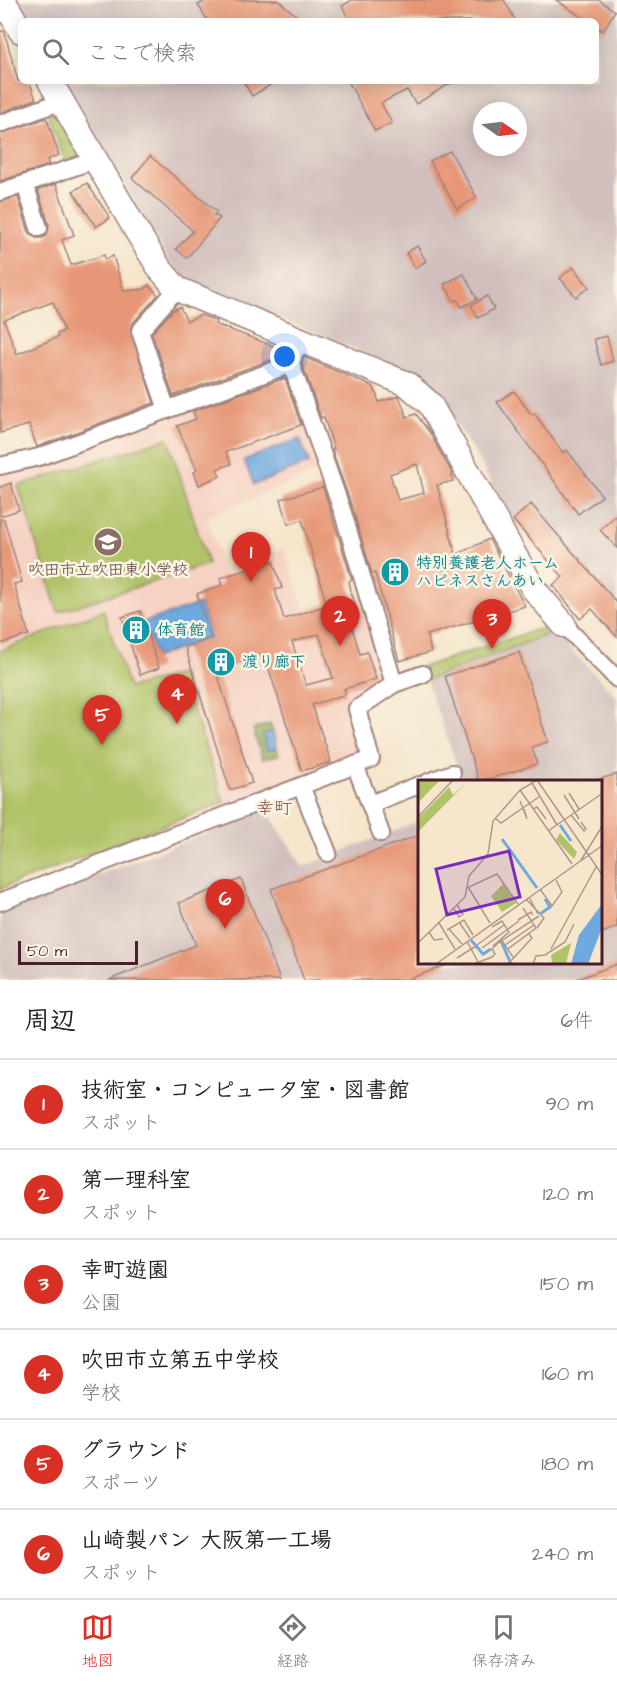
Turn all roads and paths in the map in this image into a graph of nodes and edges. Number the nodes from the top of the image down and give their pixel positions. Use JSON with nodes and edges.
{"nodes":[{"id":1,"x":3,"y":0,"type":"edge"},
{"id":2,"x":18,"y":26,"type":"edge"},
{"id":3,"x":56,"y":91,"type":"edge"},
{"id":4,"x":0,"y":124,"type":"edge"},
{"id":5,"x":95,"y":160,"type":"junction"},
{"id":6,"x":25,"y":184,"type":"junction"},
{"id":7,"x":0,"y":192,"type":"edge"},
{"id":8,"x":39,"y":228,"type":"dead end"},
{"id":9,"x":177,"y":289,"type":"junction"},
{"id":10,"x":298,"y":338,"type":"junction"},
{"id":11,"x":291,"y":364,"type":"junction"},
{"id":12,"x":167,"y":410,"type":"junction"},
{"id":13,"x":0,"y":466,"type":"edge"},
{"id":14,"x":564,"y":625,"type":"joint"},
{"id":15,"x":423,"y":674,"type":"dead end"},
{"id":16,"x":617,"y":679,"type":"edge"},
{"id":17,"x":394,"y":684,"type":"junction"},
{"id":18,"x":355,"y":765,"type":"junction"},
{"id":19,"x":452,"y":773,"type":"dead end"},
{"id":20,"x":433,"y":780,"type":"edge"},
{"id":21,"x":418,"y":785,"type":"edge"},
{"id":22,"x":302,"y":786,"type":"junction"},
{"id":23,"x":370,"y":804,"type":"junction"},
{"id":24,"x":381,"y":833,"type":"dead end"},
{"id":25,"x":328,"y":853,"type":"dead end"},
{"id":26,"x":0,"y":902,"type":"edge"}],
"edges":[{"from":1,"to":2,"type":"street"},
{"from":3,"to":4,"type":"street"},
{"from":3,"to":5,"type":"street"},
{"from":5,"to":6,"type":"street"},
{"from":5,"to":9,"type":"street"},
{"from":6,"to":7,"type":"street"},
{"from":6,"to":8,"type":"street"},
{"from":9,"to":10,"type":"street"},
{"from":9,"to":12,"type":"street"},
{"from":10,"to":11,"type":"street"},
{"from":10,"to":14,"type":"street"},
{"from":11,"to":12,"type":"street"},
{"from":11,"to":17,"type":"street"},
{"from":12,"to":13,"type":"street"},
{"from":14,"to":16,"type":"street"},
{"from":15,"to":17,"type":"street"},
{"from":17,"to":18,"type":"street"},
{"from":18,"to":22,"type":"street"},
{"from":18,"to":23,"type":"street"},
{"from":19,"to":20,"type":"street"},
{"from":21,"to":23,"type":"street"},
{"from":22,"to":25,"type":"street"},
{"from":22,"to":26,"type":"street"},
{"from":23,"to":24,"type":"street"}]}
